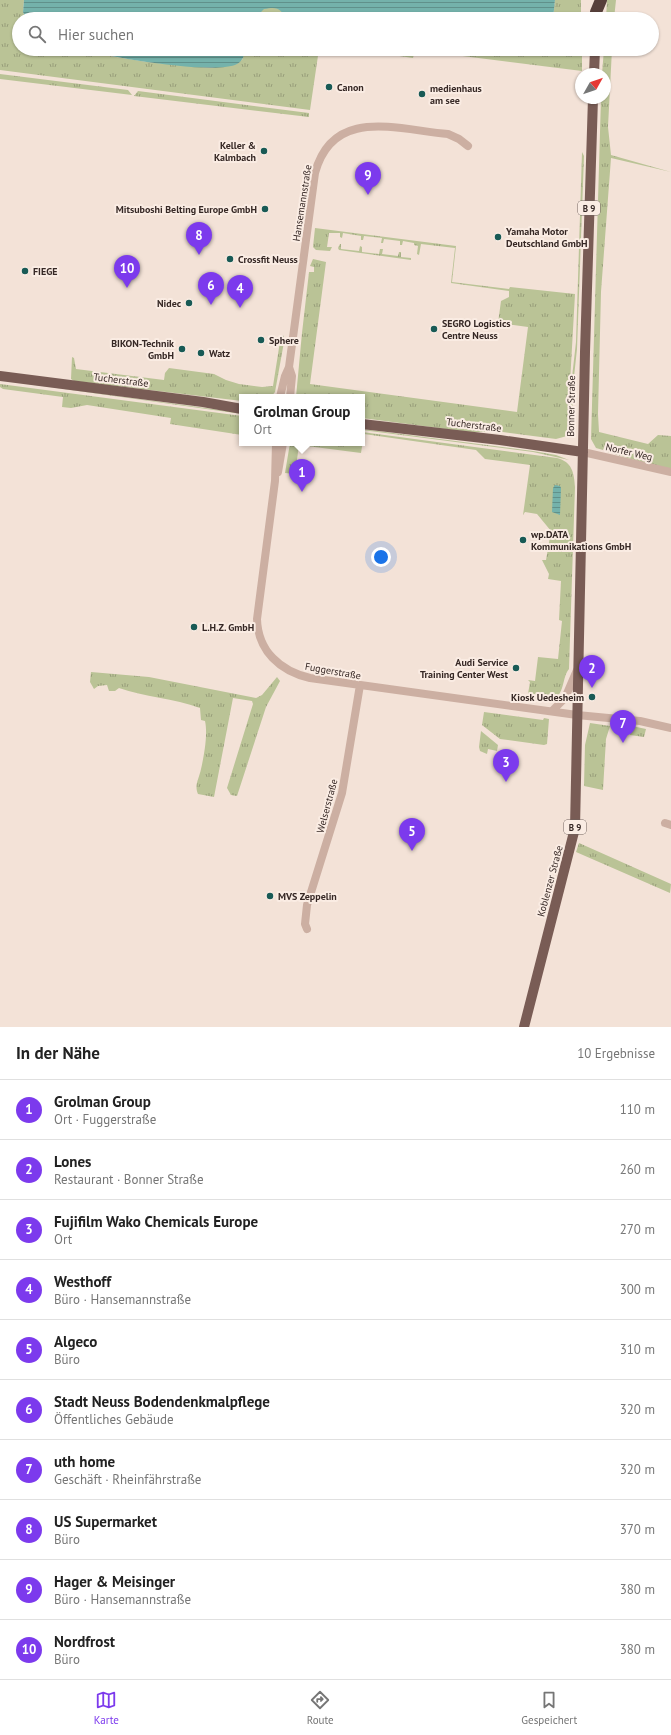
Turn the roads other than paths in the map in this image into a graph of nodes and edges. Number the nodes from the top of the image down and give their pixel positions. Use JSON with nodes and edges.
{"nodes":[{"id":1,"x":601,"y":0,"type":"edge"},
{"id":2,"x":596,"y":10,"type":"edge"},
{"id":3,"x":595,"y":56,"type":"edge"},
{"id":4,"x":594,"y":68,"type":"edge"},
{"id":5,"x":593,"y":104,"type":"edge"},
{"id":6,"x":468,"y":146,"type":"dead end"},
{"id":7,"x":289,"y":367,"type":"junction"},
{"id":8,"x":0,"y":376,"type":"edge"},
{"id":9,"x":281,"y":394,"type":"edge"},
{"id":10,"x":290,"y":394,"type":"edge"},
{"id":11,"x":239,"y":408,"type":"edge"},
{"id":12,"x":365,"y":424,"type":"edge"},
{"id":13,"x":276,"y":446,"type":"edge"},
{"id":14,"x":283,"y":446,"type":"edge"},
{"id":15,"x":583,"y":452,"type":"junction"},
{"id":16,"x":671,"y":472,"type":"edge"},
{"id":17,"x":275,"y":481,"type":"junction"},
{"id":18,"x":579,"y":665,"type":"junction"},
{"id":19,"x":360,"y":685,"type":"junction"},
{"id":20,"x":552,"y":711,"type":"junction"},
{"id":21,"x":578,"y":715,"type":"junction"},
{"id":22,"x":671,"y":728,"type":"edge"},
{"id":23,"x":307,"y":929,"type":"dead end"},
{"id":24,"x":524,"y":1027,"type":"edge"}],
"edges":[{"from":1,"to":2,"type":"highway"},
{"from":3,"to":4,"type":"main road"},
{"from":5,"to":15,"type":"main road","name":"Bonner Straße","number":"B 9"},
{"from":6,"to":7,"type":"street","name":"Hansemannstraße"},
{"from":7,"to":9,"type":"street","name":"Hansemannstraße"},
{"from":7,"to":10,"type":"street","name":"Hansemannstraße"},
{"from":8,"to":11,"type":"main road","name":"Tucherstraße"},
{"from":12,"to":15,"type":"main road","name":"Tucherstraße"},
{"from":13,"to":17,"type":"street","name":"Fuggerstraße"},
{"from":14,"to":17,"type":"street","name":"Fuggerstraße"},
{"from":15,"to":16,"type":"street","name":"Norfer Weg"},
{"from":15,"to":18,"type":"main road","name":"Bonner Straße","number":"B 9"},
{"from":17,"to":19,"type":"street","name":"Fuggerstraße"},
{"from":18,"to":20,"type":"street"},
{"from":18,"to":21,"type":"main road","name":"Bonner Straße","number":"B 9"},
{"from":19,"to":20,"type":"street","name":"Fuggerstraße"},
{"from":19,"to":23,"type":"street","name":"Welserstraße"},
{"from":20,"to":21,"type":"street","name":"Fuggerstraße"},
{"from":21,"to":22,"type":"street","name":"Fuggerstraße"},
{"from":21,"to":24,"type":"main road","name":"Koblenzer Straße","number":"B 9"}]}
